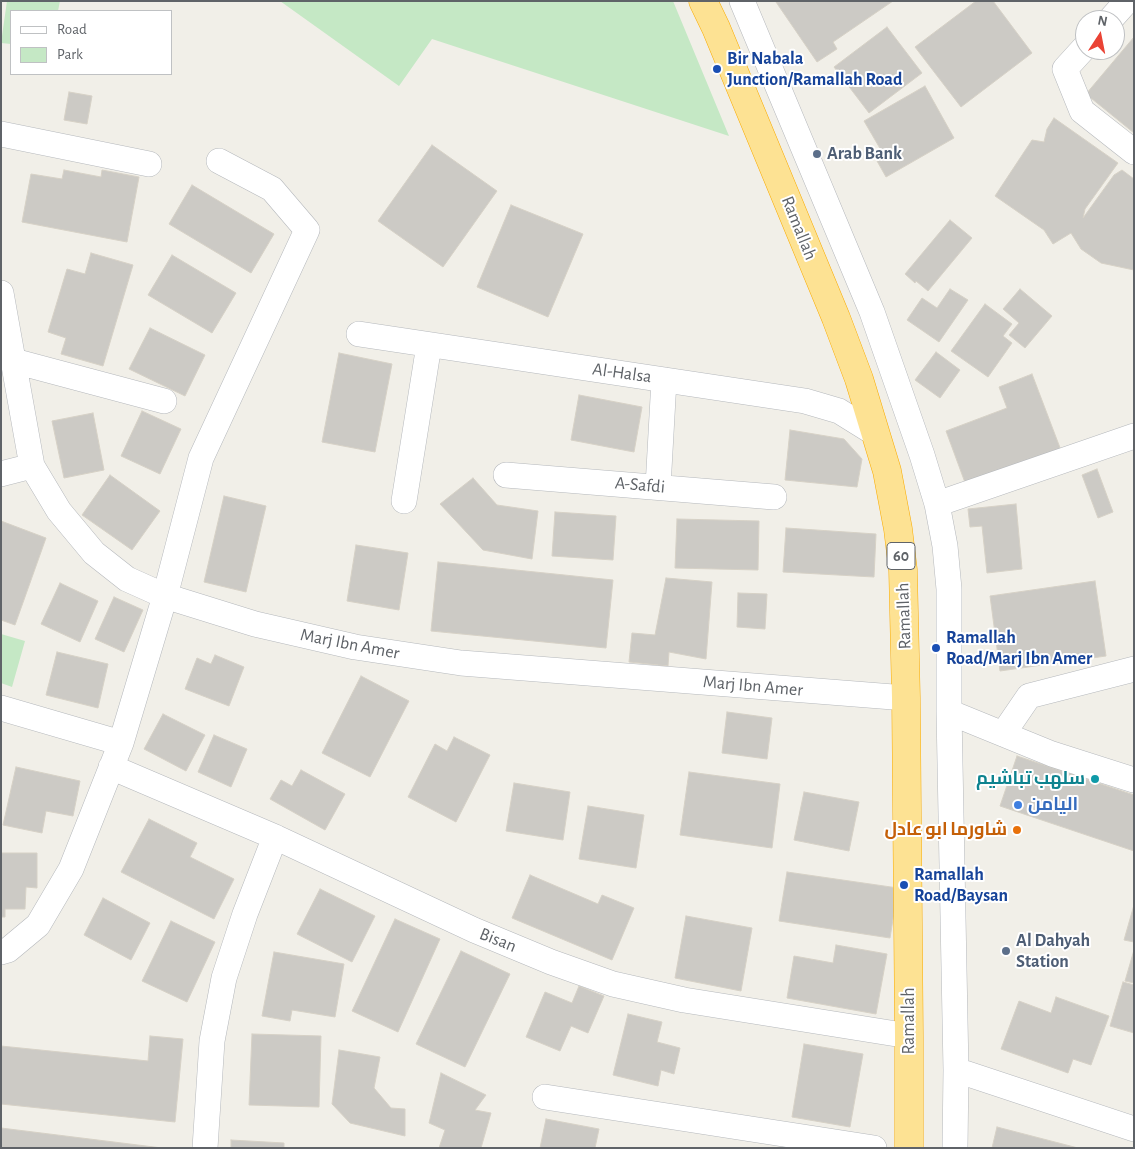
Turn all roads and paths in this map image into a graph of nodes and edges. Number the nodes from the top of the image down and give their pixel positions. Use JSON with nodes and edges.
{"nodes":[{"id":1,"x":703,"y":1,"type":"edge"},
{"id":2,"x":742,"y":1,"type":"edge"},
{"id":3,"x":1075,"y":58,"type":"edge"},
{"id":4,"x":1,"y":134,"type":"edge"},
{"id":5,"x":1134,"y":152,"type":"edge"},
{"id":6,"x":218,"y":161,"type":"dead end"},
{"id":7,"x":149,"y":164,"type":"dead end"},
{"id":8,"x":1,"y":293,"type":"edge"},
{"id":9,"x":5,"y":329,"type":"edge"},
{"id":10,"x":359,"y":334,"type":"dead end"},
{"id":11,"x":429,"y":345,"type":"junction"},
{"id":12,"x":14,"y":361,"type":"junction"},
{"id":13,"x":664,"y":380,"type":"junction"},
{"id":14,"x":164,"y":402,"type":"dead end"},
{"id":15,"x":876,"y":434,"type":"junction"},
{"id":16,"x":1134,"y":436,"type":"edge"},
{"id":17,"x":32,"y":466,"type":"junction"},
{"id":18,"x":1,"y":474,"type":"edge"},
{"id":19,"x":506,"y":475,"type":"dead end"},
{"id":20,"x":658,"y":487,"type":"junction"},
{"id":21,"x":774,"y":497,"type":"dead end"},
{"id":22,"x":404,"y":500,"type":"dead end"},
{"id":23,"x":937,"y":504,"type":"junction"},
{"id":24,"x":165,"y":596,"type":"junction"},
{"id":25,"x":1134,"y":669,"type":"edge"},
{"id":26,"x":906,"y":698,"type":"junction"},
{"id":27,"x":1,"y":708,"type":"edge"},
{"id":28,"x":949,"y":712,"type":"junction"},
{"id":29,"x":1003,"y":734,"type":"junction"},
{"id":30,"x":121,"y":743,"type":"junction"},
{"id":31,"x":111,"y":767,"type":"junction"},
{"id":32,"x":1134,"y":780,"type":"edge"},
{"id":33,"x":275,"y":837,"type":"junction"},
{"id":34,"x":1,"y":952,"type":"edge"},
{"id":35,"x":909,"y":1036,"type":"junction"},
{"id":36,"x":956,"y":1070,"type":"junction"},
{"id":37,"x":545,"y":1097,"type":"dead end"},
{"id":38,"x":1134,"y":1129,"type":"edge"},
{"id":39,"x":205,"y":1148,"type":"edge"},
{"id":40,"x":874,"y":1148,"type":"edge"},
{"id":41,"x":909,"y":1148,"type":"edge"},
{"id":42,"x":955,"y":1148,"type":"edge"}],
"edges":[{"from":1,"to":15,"type":"highway","name":"Ramallah","number":"60"},
{"from":2,"to":23,"type":"street"},
{"from":3,"to":5,"type":"street"},
{"from":4,"to":7,"type":"street"},
{"from":6,"to":24,"type":"street"},
{"from":8,"to":9,"type":"street","name":"Marj Ibn Amer"},
{"from":9,"to":12,"type":"street","name":"Marj Ibn Amer"},
{"from":10,"to":11,"type":"street","name":"Al-Halsa"},
{"from":11,"to":13,"type":"street","name":"Al-Halsa"},
{"from":11,"to":22,"type":"street"},
{"from":12,"to":14,"type":"street"},
{"from":12,"to":17,"type":"street","name":"Marj Ibn Amer"},
{"from":13,"to":15,"type":"street","name":"Al-Halsa"},
{"from":13,"to":20,"type":"street"},
{"from":15,"to":26,"type":"highway","name":"Ramallah","number":"60"},
{"from":16,"to":23,"type":"street"},
{"from":17,"to":18,"type":"street"},
{"from":17,"to":24,"type":"street","name":"Marj Ibn Amer"},
{"from":19,"to":20,"type":"street","name":"A-Safdi"},
{"from":20,"to":21,"type":"street","name":"A-Safdi"},
{"from":23,"to":28,"type":"street"},
{"from":24,"to":26,"type":"street","name":"Marj Ibn Amer"},
{"from":24,"to":30,"type":"street"},
{"from":25,"to":29,"type":"street"},
{"from":26,"to":35,"type":"highway","name":"Ramallah","number":"60"},
{"from":27,"to":30,"type":"street"},
{"from":28,"to":29,"type":"street"},
{"from":28,"to":36,"type":"street"},
{"from":29,"to":32,"type":"street"},
{"from":30,"to":31,"type":"street"},
{"from":31,"to":33,"type":"street","name":"Bisan"},
{"from":31,"to":34,"type":"street"},
{"from":33,"to":35,"type":"street","name":"Bisan"},
{"from":33,"to":39,"type":"street"},
{"from":35,"to":41,"type":"highway","name":"Ramallah","number":"60"},
{"from":36,"to":38,"type":"street"},
{"from":36,"to":42,"type":"street"},
{"from":37,"to":40,"type":"street"}]}
